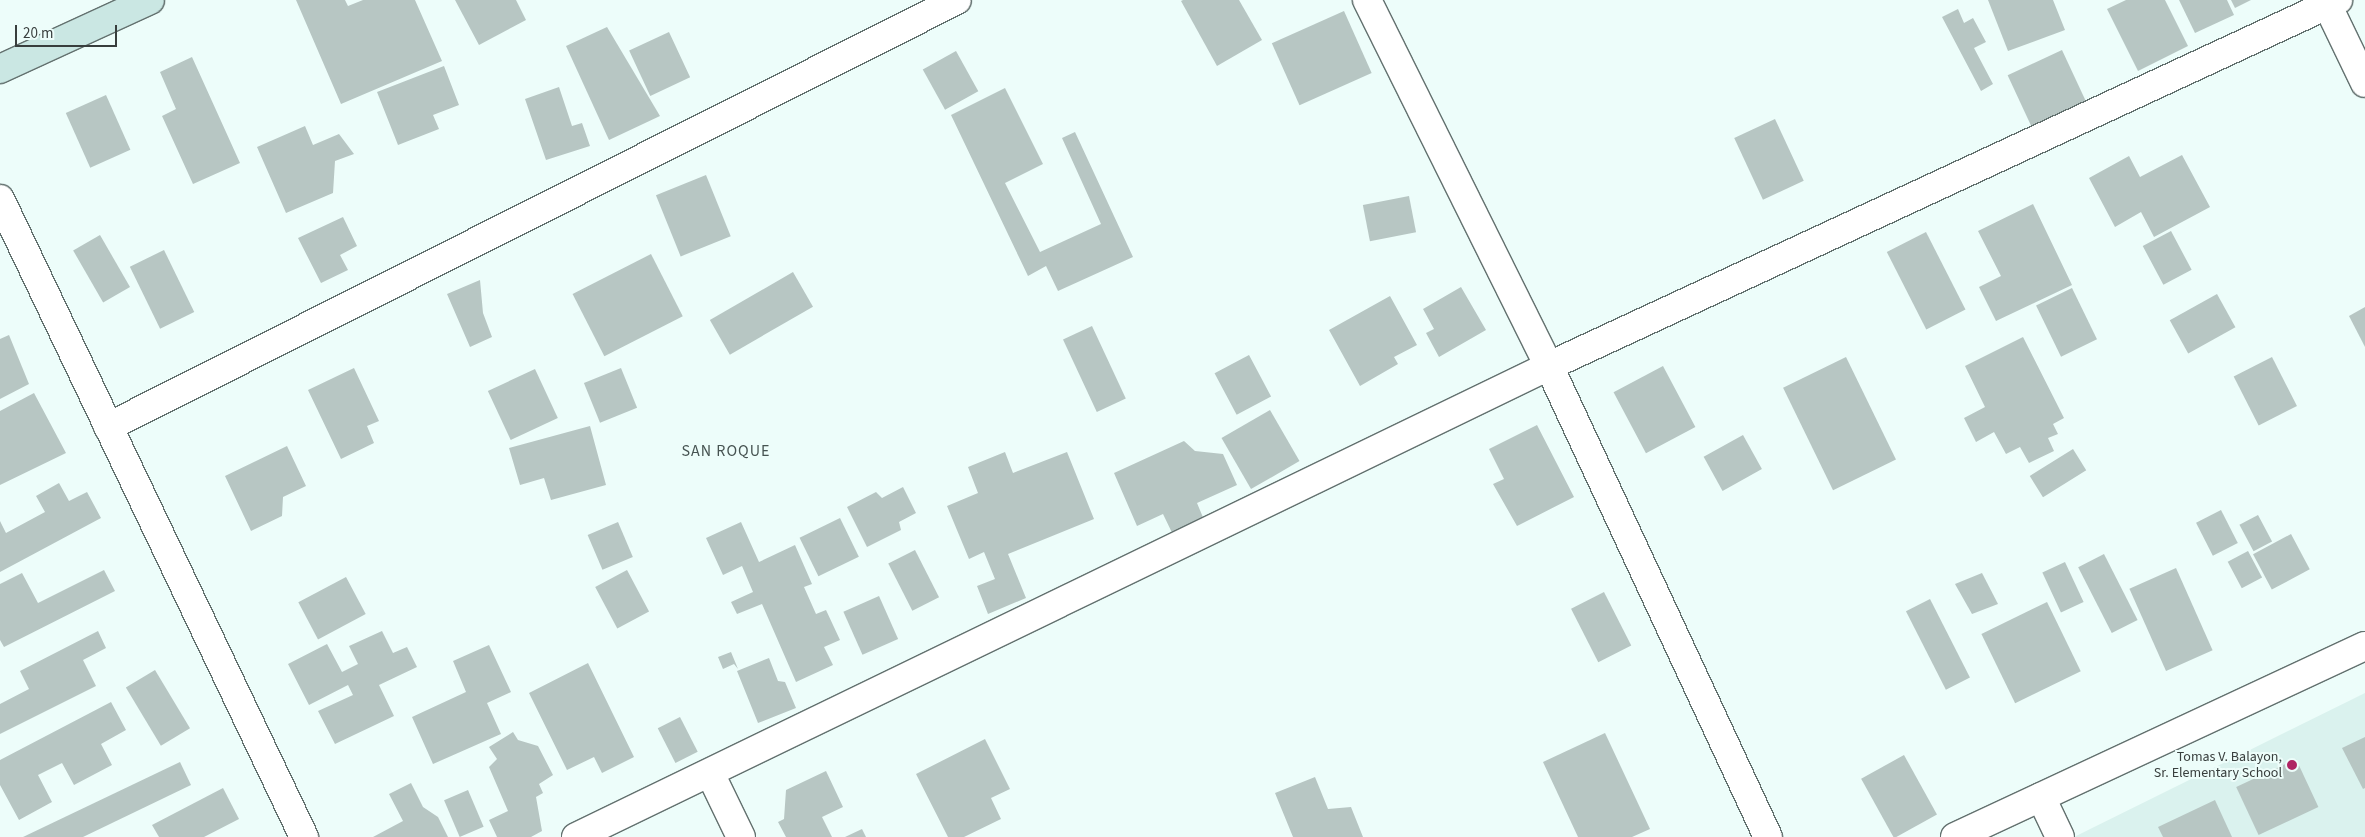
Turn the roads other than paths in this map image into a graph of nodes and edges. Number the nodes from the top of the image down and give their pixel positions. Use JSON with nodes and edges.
{"nodes":[{"id":1,"x":150,"y":0,"type":"edge"},
{"id":2,"x":957,"y":0,"type":"edge"},
{"id":3,"x":1367,"y":0,"type":"edge"},
{"id":4,"x":2330,"y":2,"type":"edge"},
{"id":5,"x":0,"y":69,"type":"edge"},
{"id":6,"x":2365,"y":83,"type":"edge"},
{"id":7,"x":0,"y":199,"type":"edge"},
{"id":8,"x":1549,"y":366,"type":"junction"},
{"id":9,"x":108,"y":427,"type":"junction"},
{"id":10,"x":2365,"y":646,"type":"edge"},
{"id":11,"x":710,"y":773,"type":"junction"},
{"id":12,"x":2041,"y":797,"type":"junction"},
{"id":13,"x":304,"y":837,"type":"edge"},
{"id":14,"x":576,"y":837,"type":"edge"},
{"id":15,"x":741,"y":837,"type":"edge"},
{"id":16,"x":1768,"y":837,"type":"edge"},
{"id":17,"x":1956,"y":837,"type":"edge"},
{"id":18,"x":2060,"y":837,"type":"edge"}],
"edges":[{"from":1,"to":5,"type":"main road"},
{"from":2,"to":9,"type":"street"},
{"from":3,"to":8,"type":"street"},
{"from":4,"to":6,"type":"street"},
{"from":4,"to":8,"type":"street"},
{"from":7,"to":9,"type":"street"},
{"from":8,"to":11,"type":"street"},
{"from":8,"to":16,"type":"street"},
{"from":9,"to":13,"type":"street"},
{"from":10,"to":12,"type":"street"},
{"from":11,"to":14,"type":"street"},
{"from":11,"to":15,"type":"street"},
{"from":12,"to":17,"type":"street"},
{"from":12,"to":18,"type":"street"}]}
